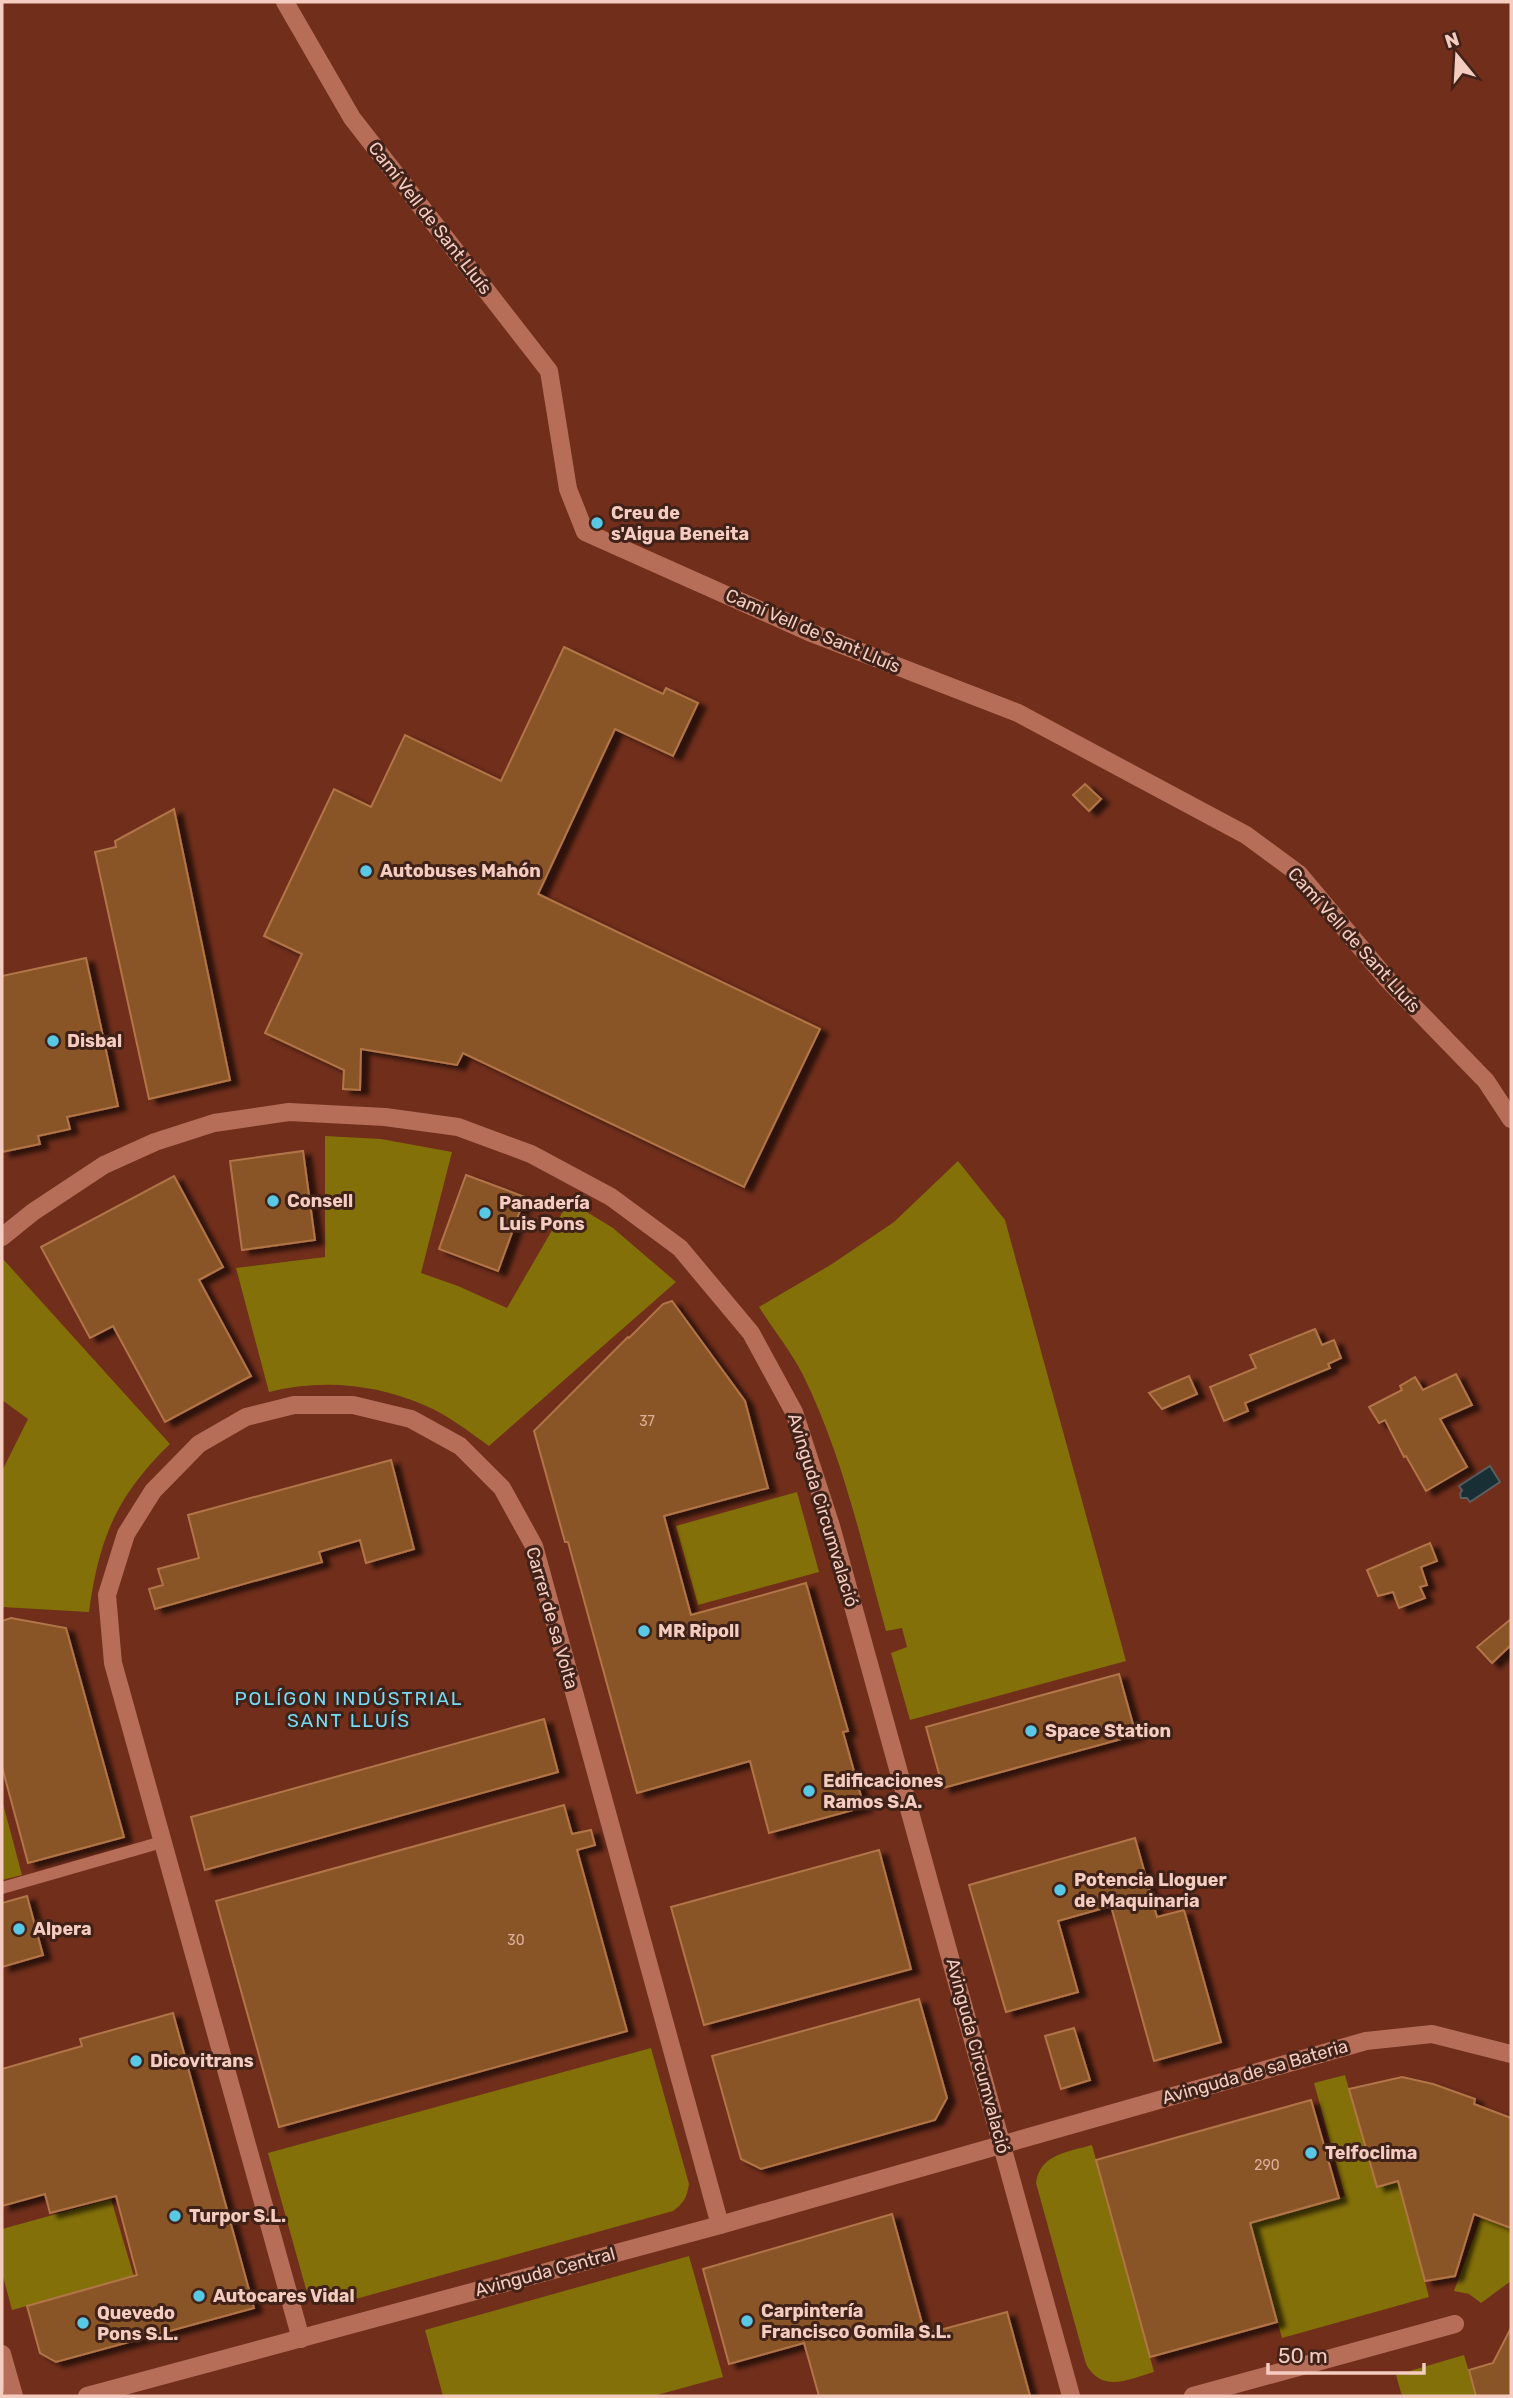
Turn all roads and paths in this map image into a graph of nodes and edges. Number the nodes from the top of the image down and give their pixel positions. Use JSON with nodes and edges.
{"nodes":[{"id":1,"x":285,"y":2,"type":"edge"},
{"id":2,"x":1511,"y":1119,"type":"edge"},
{"id":3,"x":2,"y":1237,"type":"edge"},
{"id":4,"x":162,"y":1842,"type":"junction"},
{"id":5,"x":2,"y":1888,"type":"edge"},
{"id":6,"x":1511,"y":2054,"type":"edge"},
{"id":7,"x":1002,"y":2145,"type":"junction"},
{"id":8,"x":720,"y":2225,"type":"junction"},
{"id":9,"x":1455,"y":2324,"type":"dead end"},
{"id":10,"x":301,"y":2339,"type":"junction"},
{"id":11,"x":2,"y":2354,"type":"edge"},
{"id":12,"x":14,"y":2396,"type":"edge"},
{"id":13,"x":87,"y":2396,"type":"edge"},
{"id":14,"x":1071,"y":2396,"type":"edge"},
{"id":15,"x":1193,"y":2396,"type":"edge"}],
"edges":[{"from":1,"to":2,"type":"street","name":"Camí Vell de Sant Lluís"},
{"from":3,"to":7,"type":"street","name":"Avinguda Circumvalació"},
{"from":4,"to":5,"type":"lane"},
{"from":4,"to":8,"type":"street","name":"Carrer de sa Volta"},
{"from":4,"to":10,"type":"street","name":"Carrer de sa Volta"},
{"from":6,"to":7,"type":"street","name":"Avinguda de sa Bateria"},
{"from":7,"to":8,"type":"street","name":"Avinguda Central"},
{"from":7,"to":14,"type":"street","name":"Avinguda Circumvalació"},
{"from":8,"to":10,"type":"street","name":"Avinguda Central"},
{"from":9,"to":15,"type":"street"},
{"from":10,"to":13,"type":"street","name":"Avinguda Central"},
{"from":11,"to":12,"type":"street"}]}
